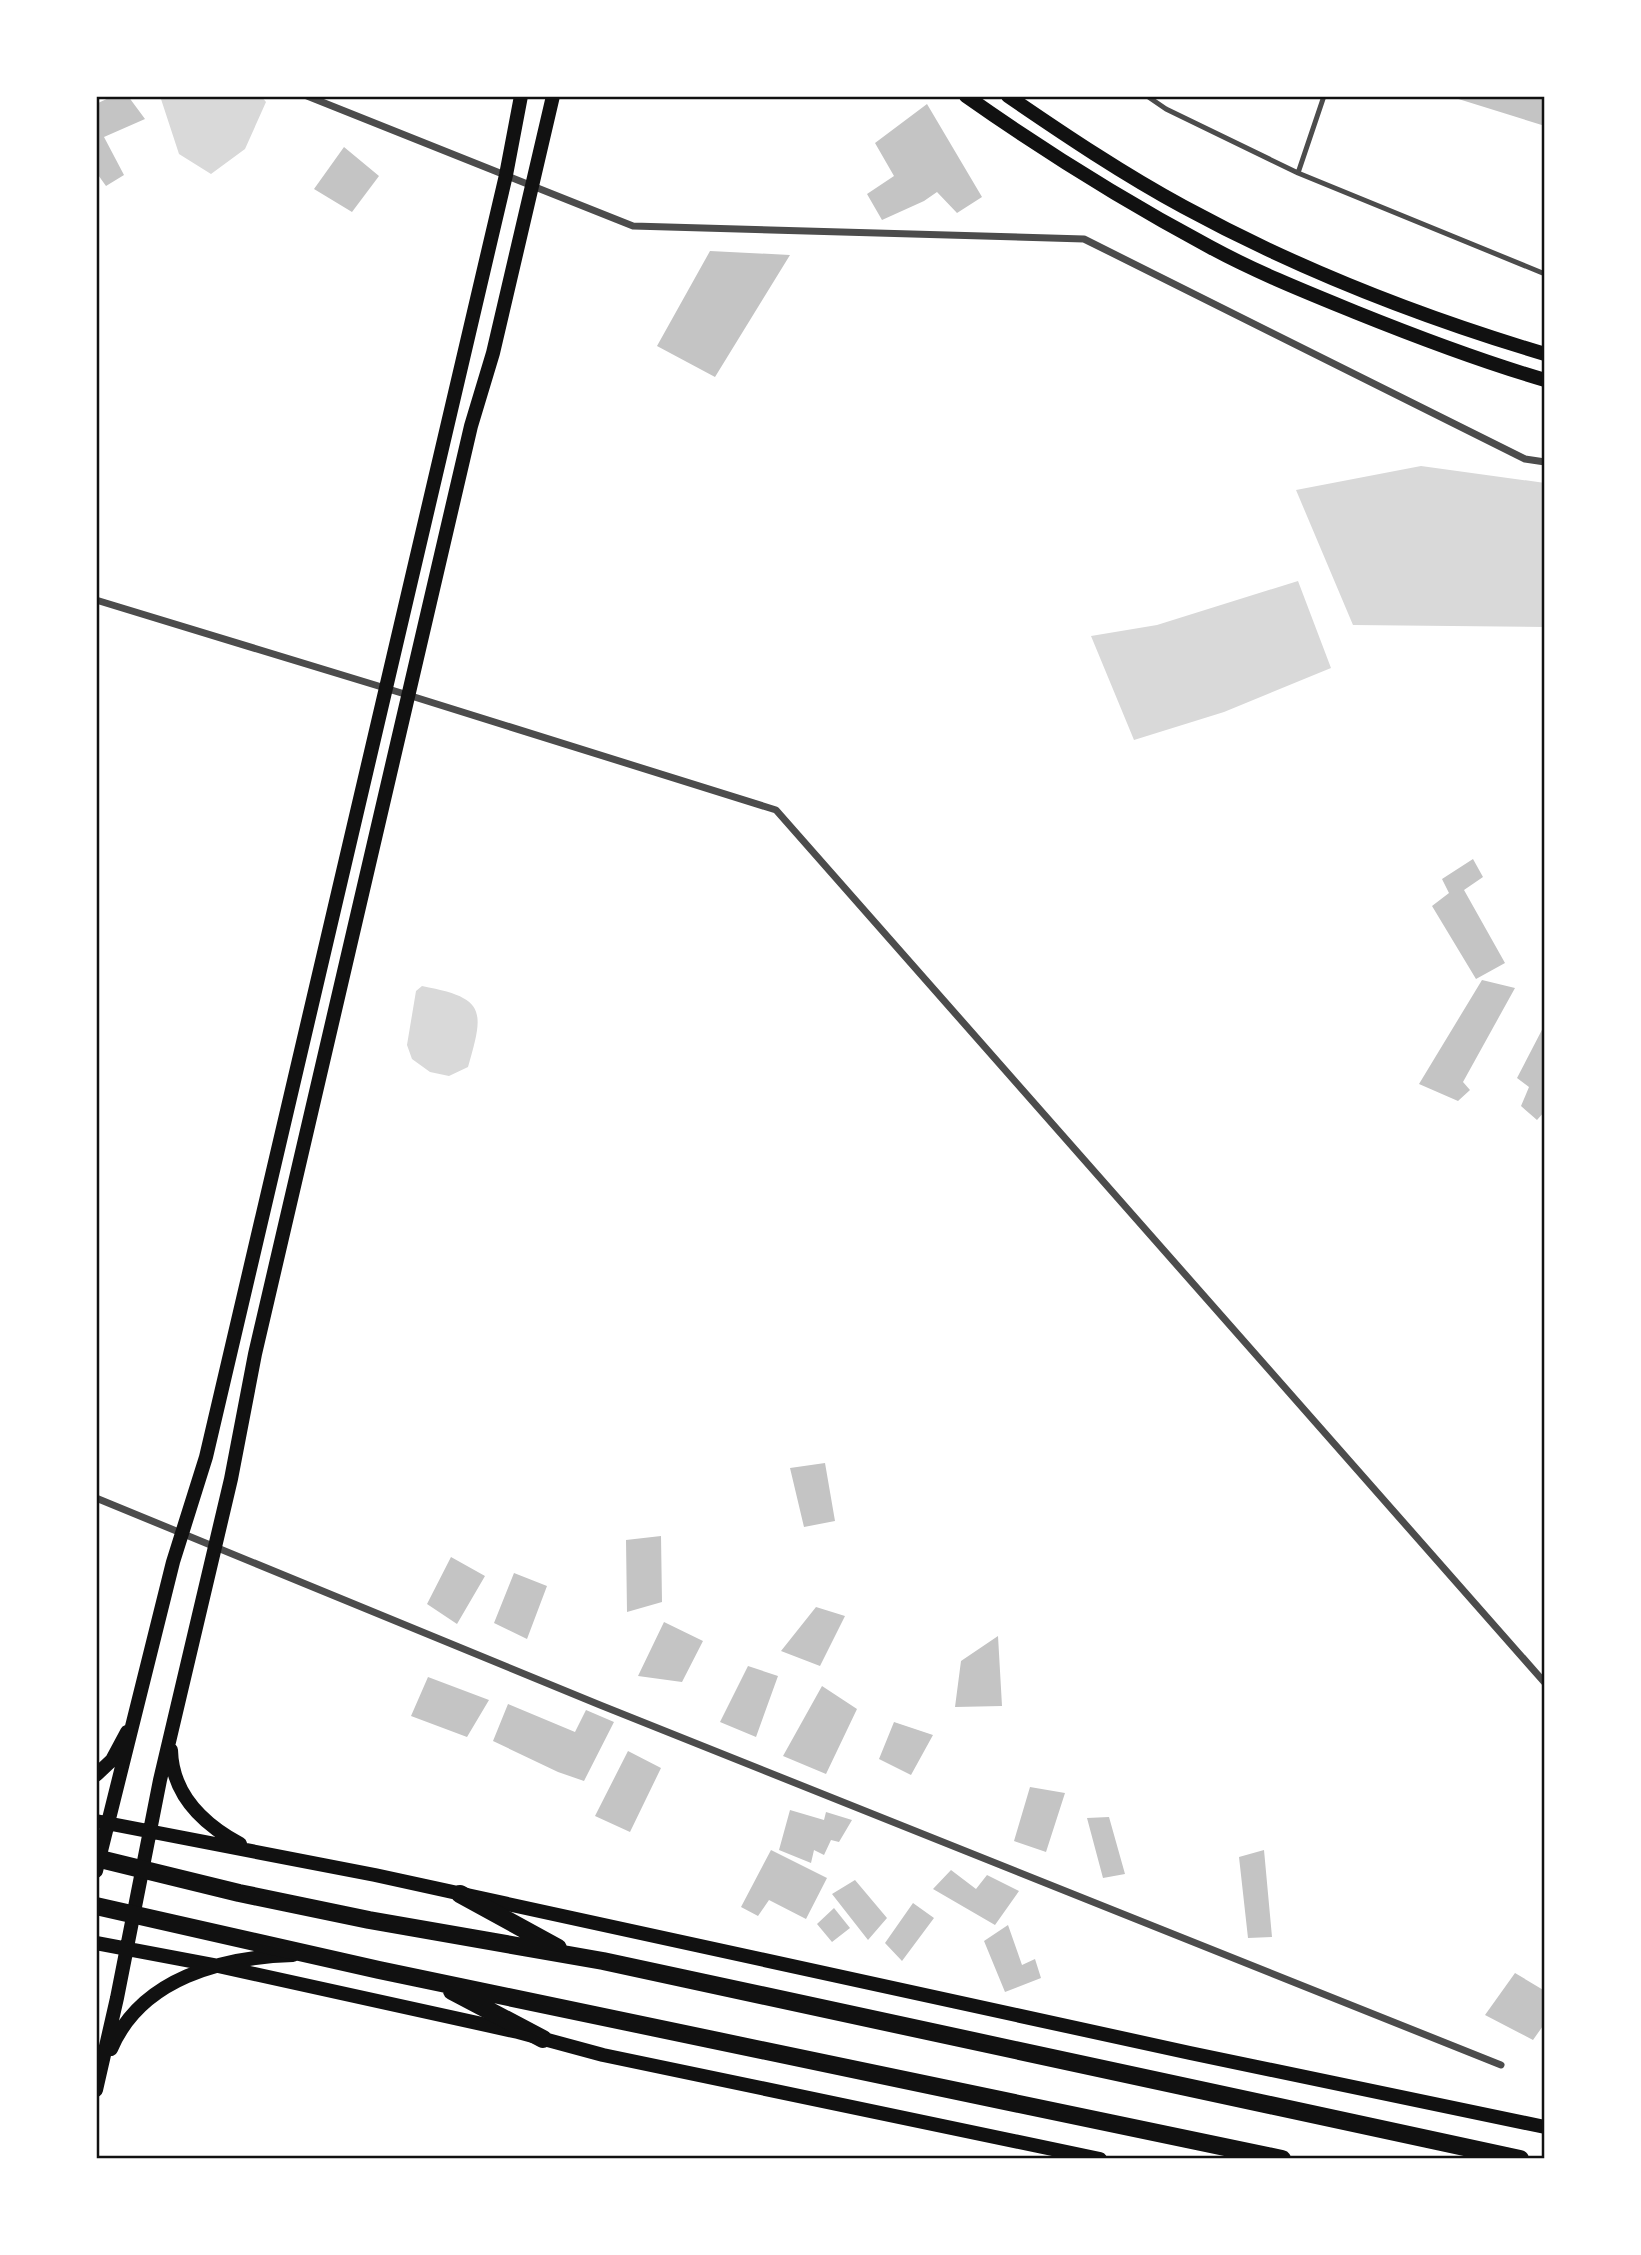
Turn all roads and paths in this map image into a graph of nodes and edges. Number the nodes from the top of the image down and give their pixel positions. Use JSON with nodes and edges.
{"nodes":[{"id":1,"x":307,"y":96,"type":"edge"},
{"id":2,"x":521,"y":96,"type":"edge"},
{"id":3,"x":553,"y":96,"type":"edge"},
{"id":4,"x":966,"y":96,"type":"edge"},
{"id":5,"x":1008,"y":96,"type":"edge"},
{"id":6,"x":1147,"y":96,"type":"edge"},
{"id":7,"x":1324,"y":96,"type":"edge"},
{"id":8,"x":1298,"y":173,"type":"junction"},
{"id":9,"x":506,"y":175,"type":"junction"},
{"id":10,"x":532,"y":185,"type":"junction"},
{"id":11,"x":1545,"y":274,"type":"edge"},
{"id":12,"x":1545,"y":354,"type":"edge"},
{"id":13,"x":1545,"y":380,"type":"edge"},
{"id":14,"x":1545,"y":462,"type":"edge"},
{"id":15,"x":96,"y":600,"type":"edge"},
{"id":16,"x":386,"y":688,"type":"junction"},
{"id":17,"x":408,"y":695,"type":"junction"},
{"id":18,"x":96,"y":1498,"type":"edge"},
{"id":19,"x":182,"y":1533,"type":"junction"},
{"id":20,"x":215,"y":1546,"type":"junction"},
{"id":21,"x":1545,"y":1684,"type":"edge"},
{"id":22,"x":139,"y":1705,"type":"junction"},
{"id":23,"x":171,"y":1735,"type":"junction"},
{"id":24,"x":96,"y":1775,"type":"edge"},
{"id":25,"x":102,"y":1822,"type":"edge"},
{"id":26,"x":150,"y":1831,"type":"junction"},
{"id":27,"x":265,"y":1853,"type":"junction"},
{"id":28,"x":97,"y":1863,"type":"edge"},
{"id":29,"x":143,"y":1870,"type":"junction"},
{"id":30,"x":460,"y":1894,"type":"junction"},
{"id":31,"x":96,"y":1906,"type":"edge"},
{"id":32,"x":134,"y":1915,"type":"junction"},
{"id":33,"x":96,"y":1943,"type":"edge"},
{"id":34,"x":127,"y":1949,"type":"junction"},
{"id":35,"x":307,"y":1954,"type":"junction"},
{"id":36,"x":570,"y":1955,"type":"junction"},
{"id":37,"x":218,"y":1966,"type":"junction"},
{"id":38,"x":431,"y":1980,"type":"junction"},
{"id":39,"x":543,"y":2039,"type":"junction"},
{"id":40,"x":1501,"y":2065,"type":"dead end"},
{"id":41,"x":98,"y":2083,"type":"edge"},
{"id":42,"x":1545,"y":2127,"type":"edge"},
{"id":43,"x":1100,"y":2159,"type":"edge"},
{"id":44,"x":1282,"y":2159,"type":"edge"},
{"id":45,"x":1520,"y":2159,"type":"edge"}],
"edges":[{"from":1,"to":9,"type":"street"},
{"from":2,"to":9,"type":"main road"},
{"from":3,"to":10,"type":"main road"},
{"from":4,"to":13,"type":"main road"},
{"from":5,"to":12,"type":"main road"},
{"from":6,"to":8,"type":"lane"},
{"from":7,"to":8,"type":"lane"},
{"from":8,"to":11,"type":"lane"},
{"from":9,"to":10,"type":"street"},
{"from":9,"to":16,"type":"main road"},
{"from":10,"to":14,"type":"street"},
{"from":10,"to":17,"type":"main road"},
{"from":15,"to":16,"type":"street"},
{"from":16,"to":17,"type":"street"},
{"from":16,"to":19,"type":"main road"},
{"from":17,"to":20,"type":"main road"},
{"from":17,"to":21,"type":"street"},
{"from":18,"to":19,"type":"street"},
{"from":19,"to":20,"type":"street"},
{"from":19,"to":22,"type":"main road"},
{"from":20,"to":23,"type":"main road"},
{"from":20,"to":40,"type":"street"},
{"from":22,"to":24,"type":"main road"},
{"from":22,"to":25,"type":"main road"},
{"from":23,"to":26,"type":"main road"},
{"from":23,"to":27,"type":"main road"},
{"from":25,"to":26,"type":"main road"},
{"from":25,"to":28,"type":"main road"},
{"from":26,"to":27,"type":"main road"},
{"from":26,"to":29,"type":"main road"},
{"from":27,"to":30,"type":"main road"},
{"from":28,"to":29,"type":"main road"},
{"from":29,"to":32,"type":"main road"},
{"from":29,"to":36,"type":"main road"},
{"from":30,"to":36,"type":"main road"},
{"from":30,"to":42,"type":"main road"},
{"from":31,"to":32,"type":"main road"},
{"from":32,"to":34,"type":"main road"},
{"from":32,"to":35,"type":"main road"},
{"from":33,"to":34,"type":"main road"},
{"from":34,"to":37,"type":"main road"},
{"from":34,"to":41,"type":"main road"},
{"from":35,"to":37,"type":"main road"},
{"from":35,"to":38,"type":"main road"},
{"from":36,"to":45,"type":"main road"},
{"from":37,"to":39,"type":"main road"},
{"from":37,"to":41,"type":"main road"},
{"from":38,"to":39,"type":"main road"},
{"from":38,"to":44,"type":"main road"},
{"from":39,"to":43,"type":"main road"}]}
